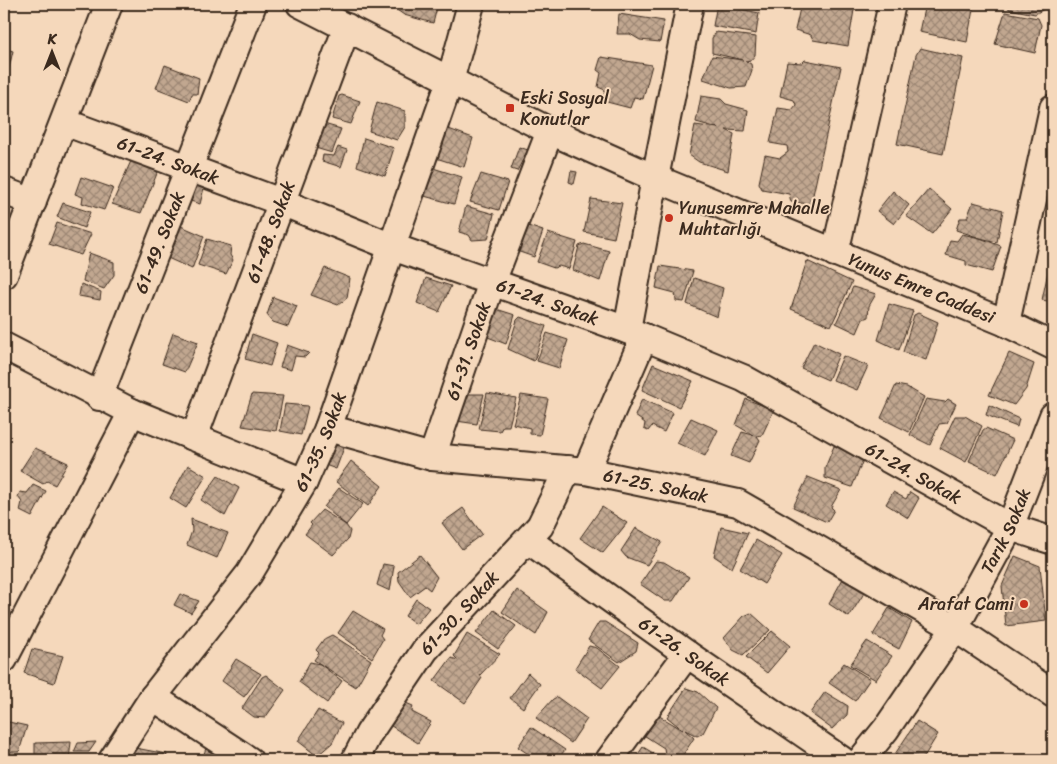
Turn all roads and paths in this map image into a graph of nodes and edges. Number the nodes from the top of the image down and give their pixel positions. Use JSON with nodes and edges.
{"nodes":[{"id":1,"x":109,"y":4,"type":"edge"},
{"id":2,"x":253,"y":4,"type":"edge"},
{"id":3,"x":300,"y":4,"type":"edge"},
{"id":4,"x":471,"y":4,"type":"edge"},
{"id":5,"x":690,"y":4,"type":"edge"},
{"id":6,"x":892,"y":4,"type":"edge"},
{"id":7,"x":346,"y":28,"type":"junction"},
{"id":8,"x":450,"y":81,"type":"junction"},
{"id":9,"x":1053,"y":108,"type":"edge"},
{"id":10,"x":64,"y":122,"type":"junction"},
{"id":11,"x":550,"y":131,"type":"junction"},
{"id":12,"x":190,"y":169,"type":"junction"},
{"id":13,"x":655,"y":178,"type":"junction"},
{"id":14,"x":4,"y":191,"type":"edge"},
{"id":15,"x":33,"y":202,"type":"junction"},
{"id":16,"x":281,"y":202,"type":"junction"},
{"id":17,"x":390,"y":246,"type":"junction"},
{"id":18,"x":835,"y":252,"type":"junction"},
{"id":19,"x":4,"y":275,"type":"edge"},
{"id":20,"x":492,"y":282,"type":"junction"},
{"id":21,"x":1006,"y":324,"type":"junction"},
{"id":22,"x":636,"y":333,"type":"junction"},
{"id":23,"x":4,"y":346,"type":"edge"},
{"id":24,"x":1053,"y":346,"type":"edge"},
{"id":25,"x":99,"y":397,"type":"junction"},
{"id":26,"x":132,"y":412,"type":"junction"},
{"id":27,"x":1053,"y":416,"type":"edge"},
{"id":28,"x":328,"y":428,"type":"junction"},
{"id":29,"x":194,"y":437,"type":"junction"},
{"id":30,"x":432,"y":457,"type":"junction"},
{"id":31,"x":577,"y":470,"type":"junction"},
{"id":32,"x":304,"y":482,"type":"junction"},
{"id":33,"x":1010,"y":527,"type":"junction"},
{"id":34,"x":528,"y":540,"type":"junction"},
{"id":35,"x":1053,"y":540,"type":"edge"},
{"id":36,"x":955,"y":628,"type":"junction"},
{"id":37,"x":687,"y":654,"type":"junction"},
{"id":38,"x":4,"y":659,"type":"edge"},
{"id":39,"x":1053,"y":694,"type":"edge"},
{"id":40,"x":153,"y":697,"type":"junction"},
{"id":41,"x":112,"y":760,"type":"edge"},
{"id":42,"x":248,"y":760,"type":"edge"},
{"id":43,"x":355,"y":760,"type":"edge"},
{"id":44,"x":609,"y":760,"type":"edge"},
{"id":45,"x":842,"y":760,"type":"edge"},
{"id":46,"x":861,"y":760,"type":"edge"}],
"edges":[{"from":1,"to":10,"type":"street"},
{"from":2,"to":12,"type":"street","name":"61-49. Sokak"},
{"from":3,"to":7,"type":"street","name":"Yunus Emre Caddesi"},
{"from":4,"to":8,"type":"street","name":"61-35. Sokak"},
{"from":5,"to":13,"type":"street","name":"61-30. Sokak"},
{"from":6,"to":18,"type":"street"},
{"from":7,"to":8,"type":"street","name":"Yunus Emre Caddesi"},
{"from":7,"to":16,"type":"street","name":"61-48. Sokak"},
{"from":8,"to":11,"type":"street","name":"Yunus Emre Caddesi"},
{"from":8,"to":17,"type":"street","name":"61-35. Sokak"},
{"from":9,"to":21,"type":"street"},
{"from":10,"to":12,"type":"street","name":"61-24. Sokak"},
{"from":10,"to":15,"type":"street"},
{"from":11,"to":13,"type":"street","name":"Yunus Emre Caddesi"},
{"from":11,"to":20,"type":"street","name":"61-31. Sokak"},
{"from":12,"to":16,"type":"street","name":"61-24. Sokak"},
{"from":12,"to":25,"type":"street","name":"61-49. Sokak"},
{"from":13,"to":18,"type":"street","name":"Yunus Emre Caddesi"},
{"from":13,"to":22,"type":"street","name":"61-30. Sokak"},
{"from":14,"to":15,"type":"street"},
{"from":15,"to":19,"type":"street"},
{"from":16,"to":17,"type":"street","name":"61-24. Sokak"},
{"from":16,"to":29,"type":"street","name":"61-48. Sokak"},
{"from":17,"to":20,"type":"street","name":"61-24. Sokak"},
{"from":17,"to":28,"type":"street","name":"61-35. Sokak"},
{"from":18,"to":21,"type":"street","name":"Yunus Emre Caddesi"},
{"from":20,"to":22,"type":"street","name":"61-24. Sokak"},
{"from":20,"to":30,"type":"street","name":"61-31. Sokak"},
{"from":21,"to":24,"type":"street","name":"Yunus Emre Caddesi"},
{"from":22,"to":31,"type":"street","name":"61-30. Sokak"},
{"from":22,"to":33,"type":"street","name":"61-24. Sokak"},
{"from":23,"to":25,"type":"street"},
{"from":25,"to":26,"type":"street"},
{"from":26,"to":29,"type":"street"},
{"from":26,"to":38,"type":"street"},
{"from":27,"to":33,"type":"street","name":"Tarık Sokak"},
{"from":28,"to":30,"type":"street","name":"61-25. Sokak"},
{"from":28,"to":32,"type":"street","name":"61-35. Sokak"},
{"from":29,"to":32,"type":"street"},
{"from":30,"to":31,"type":"street","name":"61-25. Sokak"},
{"from":31,"to":34,"type":"street","name":"61-30. Sokak"},
{"from":31,"to":36,"type":"street","name":"61-25. Sokak"},
{"from":32,"to":40,"type":"street","name":"61-35. Sokak"},
{"from":33,"to":35,"type":"street","name":"61-24. Sokak"},
{"from":33,"to":36,"type":"street","name":"Tarık Sokak"},
{"from":34,"to":37,"type":"street","name":"61-26. Sokak"},
{"from":34,"to":43,"type":"street","name":"61-30. Sokak"},
{"from":36,"to":39,"type":"street","name":"61-25. Sokak"},
{"from":36,"to":46,"type":"street","name":"Tarık Sokak"},
{"from":37,"to":44,"type":"street"},
{"from":37,"to":45,"type":"street","name":"61-26. Sokak"},
{"from":40,"to":41,"type":"street","name":"61-35. Sokak"},
{"from":40,"to":42,"type":"street"}]}
